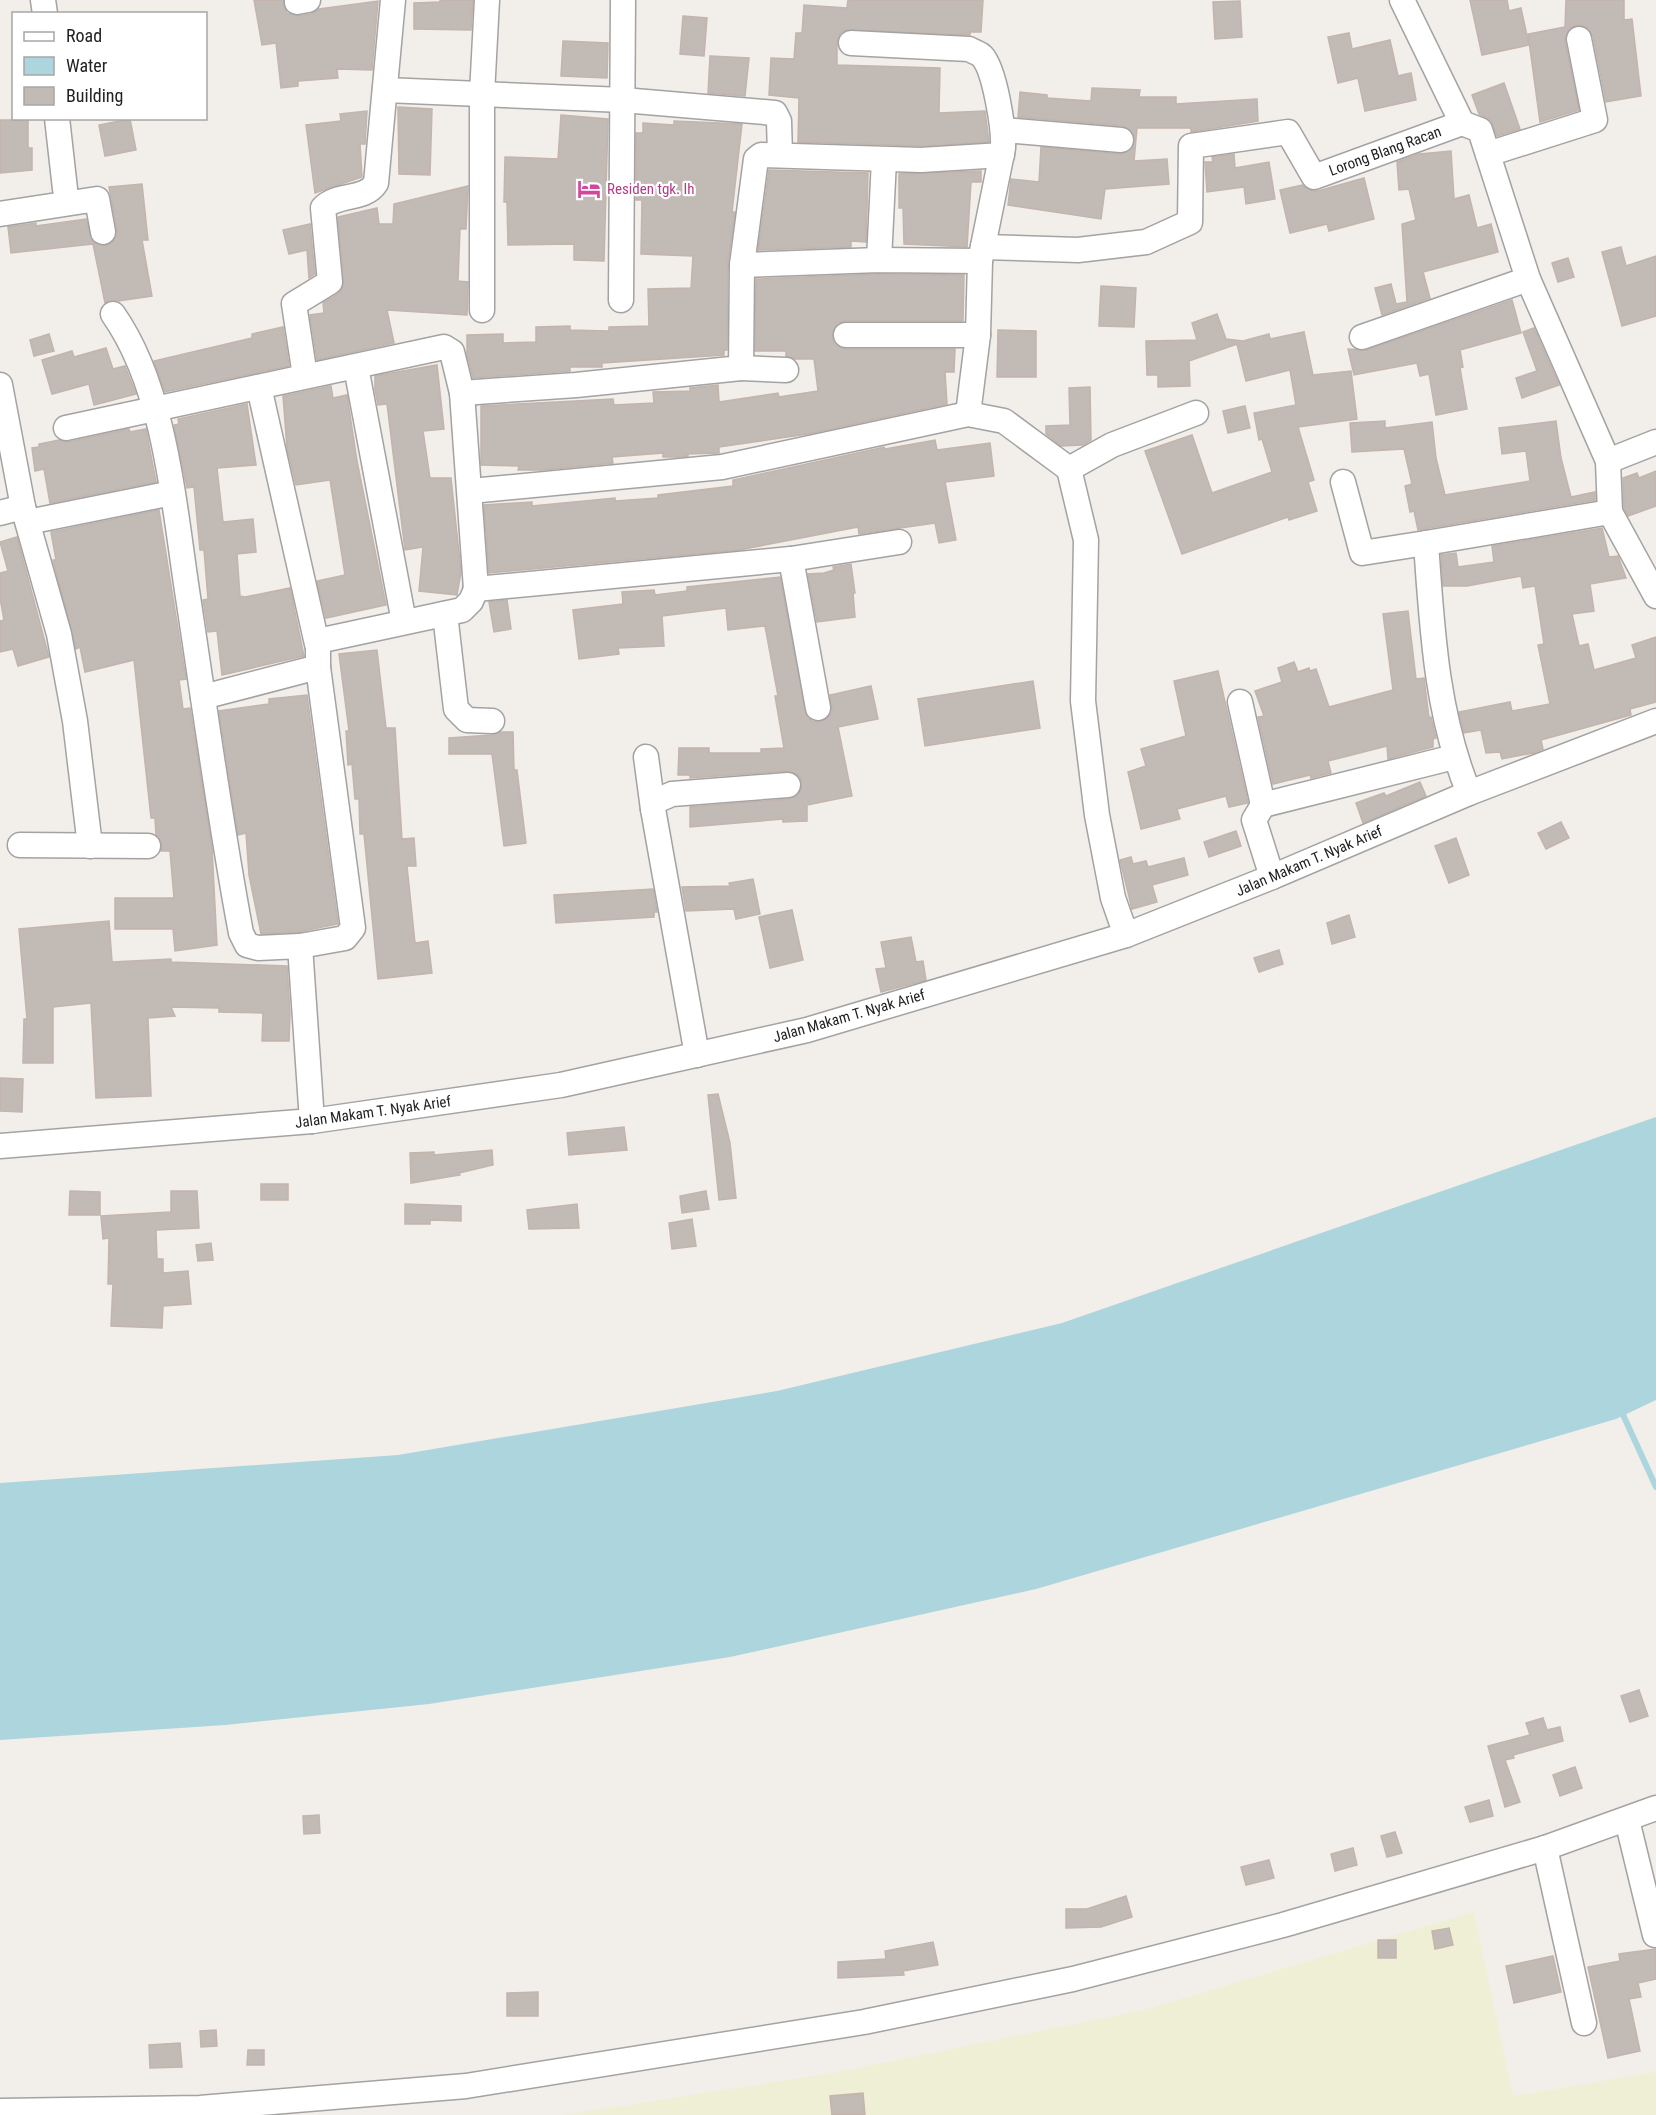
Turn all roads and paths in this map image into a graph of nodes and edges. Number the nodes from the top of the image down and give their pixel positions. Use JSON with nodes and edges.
{"nodes":[{"id":1,"x":393,"y":0,"type":"edge"},
{"id":2,"x":487,"y":0,"type":"edge"},
{"id":3,"x":623,"y":0,"type":"edge"},
{"id":4,"x":1402,"y":0,"type":"edge"},
{"id":5,"x":1579,"y":39,"type":"dead end"},
{"id":6,"x":851,"y":43,"type":"dead end"},
{"id":7,"x":385,"y":90,"type":"junction"},
{"id":8,"x":482,"y":94,"type":"junction"},
{"id":9,"x":623,"y":100,"type":"junction"},
{"id":10,"x":57,"y":120,"type":"edge"},
{"id":11,"x":1462,"y":123,"type":"junction"},
{"id":12,"x":1004,"y":130,"type":"junction"},
{"id":13,"x":1121,"y":140,"type":"dead end"},
{"id":14,"x":780,"y":154,"type":"junction"},
{"id":15,"x":1488,"y":154,"type":"junction"},
{"id":16,"x":1002,"y":155,"type":"junction"},
{"id":17,"x":884,"y":160,"type":"junction"},
{"id":18,"x":65,"y":189,"type":"dead end"},
{"id":19,"x":0,"y":214,"type":"edge"},
{"id":20,"x":103,"y":232,"type":"dead end"},
{"id":21,"x":982,"y":254,"type":"junction"},
{"id":22,"x":879,"y":260,"type":"junction"},
{"id":23,"x":742,"y":265,"type":"junction"},
{"id":24,"x":1528,"y":279,"type":"junction"},
{"id":25,"x":621,"y":300,"type":"dead end"},
{"id":26,"x":482,"y":310,"type":"dead end"},
{"id":27,"x":112,"y":314,"type":"dead end"},
{"id":28,"x":846,"y":334,"type":"dead end"},
{"id":29,"x":978,"y":336,"type":"junction"},
{"id":30,"x":1362,"y":337,"type":"dead end"},
{"id":31,"x":356,"y":367,"type":"junction"},
{"id":32,"x":741,"y":368,"type":"junction"},
{"id":33,"x":786,"y":370,"type":"dead end"},
{"id":34,"x":305,"y":376,"type":"junction"},
{"id":35,"x":0,"y":385,"type":"edge"},
{"id":36,"x":259,"y":387,"type":"junction"},
{"id":37,"x":462,"y":393,"type":"junction"},
{"id":38,"x":155,"y":410,"type":"junction"},
{"id":39,"x":1196,"y":413,"type":"dead end"},
{"id":40,"x":968,"y":414,"type":"junction"},
{"id":41,"x":66,"y":428,"type":"dead end"},
{"id":42,"x":1656,"y":442,"type":"edge"},
{"id":43,"x":1608,"y":461,"type":"junction"},
{"id":44,"x":1069,"y":469,"type":"junction"},
{"id":45,"x":1343,"y":482,"type":"dead end"},
{"id":46,"x":471,"y":491,"type":"junction"},
{"id":47,"x":172,"y":493,"type":"junction"},
{"id":48,"x":1610,"y":512,"type":"junction"},
{"id":49,"x":17,"y":514,"type":"edge"},
{"id":50,"x":898,"y":542,"type":"dead end"},
{"id":51,"x":1426,"y":543,"type":"junction"},
{"id":52,"x":790,"y":559,"type":"junction"},
{"id":53,"x":476,"y":589,"type":"junction"},
{"id":54,"x":1655,"y":593,"type":"edge"},
{"id":55,"x":445,"y":614,"type":"junction"},
{"id":56,"x":404,"y":622,"type":"junction"},
{"id":57,"x":317,"y":656,"type":"junction"},
{"id":58,"x":203,"y":697,"type":"junction"},
{"id":59,"x":1240,"y":702,"type":"dead end"},
{"id":60,"x":818,"y":708,"type":"dead end"},
{"id":61,"x":492,"y":721,"type":"dead end"},
{"id":62,"x":1656,"y":721,"type":"edge"},
{"id":63,"x":646,"y":757,"type":"dead end"},
{"id":64,"x":1454,"y":757,"type":"junction"},
{"id":65,"x":788,"y":785,"type":"dead end"},
{"id":66,"x":1469,"y":793,"type":"junction"},
{"id":67,"x":1263,"y":805,"type":"junction"},
{"id":68,"x":653,"y":809,"type":"junction"},
{"id":69,"x":20,"y":846,"type":"dead end"},
{"id":70,"x":90,"y":846,"type":"junction"},
{"id":71,"x":148,"y":846,"type":"dead end"},
{"id":72,"x":1272,"y":878,"type":"junction"},
{"id":73,"x":1126,"y":935,"type":"junction"},
{"id":74,"x":300,"y":946,"type":"junction"},
{"id":75,"x":697,"y":1055,"type":"junction"},
{"id":76,"x":312,"y":1121,"type":"junction"},
{"id":77,"x":0,"y":1146,"type":"edge"},
{"id":78,"x":1656,"y":1808,"type":"edge"},
{"id":79,"x":1627,"y":1820,"type":"junction"},
{"id":80,"x":1545,"y":1848,"type":"junction"},
{"id":81,"x":1655,"y":1935,"type":"edge"},
{"id":82,"x":1584,"y":2023,"type":"dead end"},
{"id":83,"x":244,"y":2110,"type":"edge"},
{"id":84,"x":0,"y":2111,"type":"edge"}],
"edges":[{"from":1,"to":7,"type":"street"},
{"from":2,"to":8,"type":"street"},
{"from":3,"to":9,"type":"street"},
{"from":4,"to":11,"type":"street"},
{"from":5,"to":15,"type":"street"},
{"from":6,"to":12,"type":"street"},
{"from":7,"to":8,"type":"street"},
{"from":7,"to":34,"type":"street"},
{"from":8,"to":9,"type":"street"},
{"from":8,"to":26,"type":"street"},
{"from":9,"to":14,"type":"street"},
{"from":9,"to":25,"type":"street"},
{"from":10,"to":18,"type":"street"},
{"from":11,"to":15,"type":"street"},
{"from":11,"to":21,"type":"street","name":"Lorong Blang Racan"},
{"from":12,"to":13,"type":"street"},
{"from":12,"to":16,"type":"street"},
{"from":14,"to":17,"type":"street"},
{"from":14,"to":23,"type":"street"},
{"from":15,"to":24,"type":"street"},
{"from":16,"to":17,"type":"street"},
{"from":16,"to":21,"type":"street"},
{"from":17,"to":22,"type":"street"},
{"from":19,"to":20,"type":"street"},
{"from":21,"to":22,"type":"street"},
{"from":21,"to":29,"type":"street"},
{"from":22,"to":23,"type":"street"},
{"from":23,"to":32,"type":"street"},
{"from":24,"to":30,"type":"street"},
{"from":24,"to":43,"type":"street"},
{"from":27,"to":38,"type":"street"},
{"from":28,"to":29,"type":"street"},
{"from":29,"to":40,"type":"street"},
{"from":31,"to":34,"type":"street"},
{"from":31,"to":37,"type":"street"},
{"from":31,"to":56,"type":"street"},
{"from":32,"to":33,"type":"street"},
{"from":32,"to":37,"type":"street"},
{"from":34,"to":36,"type":"street"},
{"from":35,"to":49,"type":"street"},
{"from":36,"to":38,"type":"street"},
{"from":36,"to":57,"type":"street"},
{"from":37,"to":46,"type":"street"},
{"from":38,"to":41,"type":"street"},
{"from":38,"to":47,"type":"street"},
{"from":39,"to":44,"type":"street"},
{"from":40,"to":44,"type":"street"},
{"from":40,"to":46,"type":"street"},
{"from":42,"to":43,"type":"street"},
{"from":43,"to":48,"type":"street"},
{"from":44,"to":73,"type":"street"},
{"from":45,"to":51,"type":"street"},
{"from":46,"to":53,"type":"street"},
{"from":47,"to":49,"type":"street"},
{"from":47,"to":58,"type":"street"},
{"from":48,"to":51,"type":"street"},
{"from":48,"to":54,"type":"street"},
{"from":49,"to":70,"type":"street"},
{"from":50,"to":52,"type":"street"},
{"from":51,"to":64,"type":"street"},
{"from":52,"to":53,"type":"street"},
{"from":52,"to":60,"type":"street"},
{"from":53,"to":55,"type":"street"},
{"from":55,"to":56,"type":"street"},
{"from":55,"to":61,"type":"street"},
{"from":56,"to":57,"type":"street"},
{"from":57,"to":58,"type":"street"},
{"from":57,"to":74,"type":"street"},
{"from":58,"to":74,"type":"street"},
{"from":59,"to":67,"type":"street"},
{"from":62,"to":66,"type":"street","name":"Jalan Makam T. Nyak Arief"},
{"from":63,"to":68,"type":"street"},
{"from":64,"to":66,"type":"street"},
{"from":64,"to":67,"type":"street"},
{"from":65,"to":68,"type":"street"},
{"from":66,"to":72,"type":"street","name":"Jalan Makam T. Nyak Arief"},
{"from":67,"to":72,"type":"street"},
{"from":68,"to":75,"type":"street"},
{"from":69,"to":70,"type":"street"},
{"from":70,"to":71,"type":"street"},
{"from":72,"to":73,"type":"street","name":"Jalan Makam T. Nyak Arief"},
{"from":73,"to":75,"type":"street","name":"Jalan Makam T. Nyak Arief"},
{"from":74,"to":76,"type":"street"},
{"from":75,"to":76,"type":"street","name":"Jalan Makam T. Nyak Arief"},
{"from":76,"to":77,"type":"street","name":"Jalan Makam T. Nyak Arief"},
{"from":78,"to":79,"type":"street"},
{"from":79,"to":80,"type":"street"},
{"from":79,"to":81,"type":"street"},
{"from":80,"to":82,"type":"street"},
{"from":80,"to":83,"type":"street"},
{"from":83,"to":84,"type":"street"}]}
